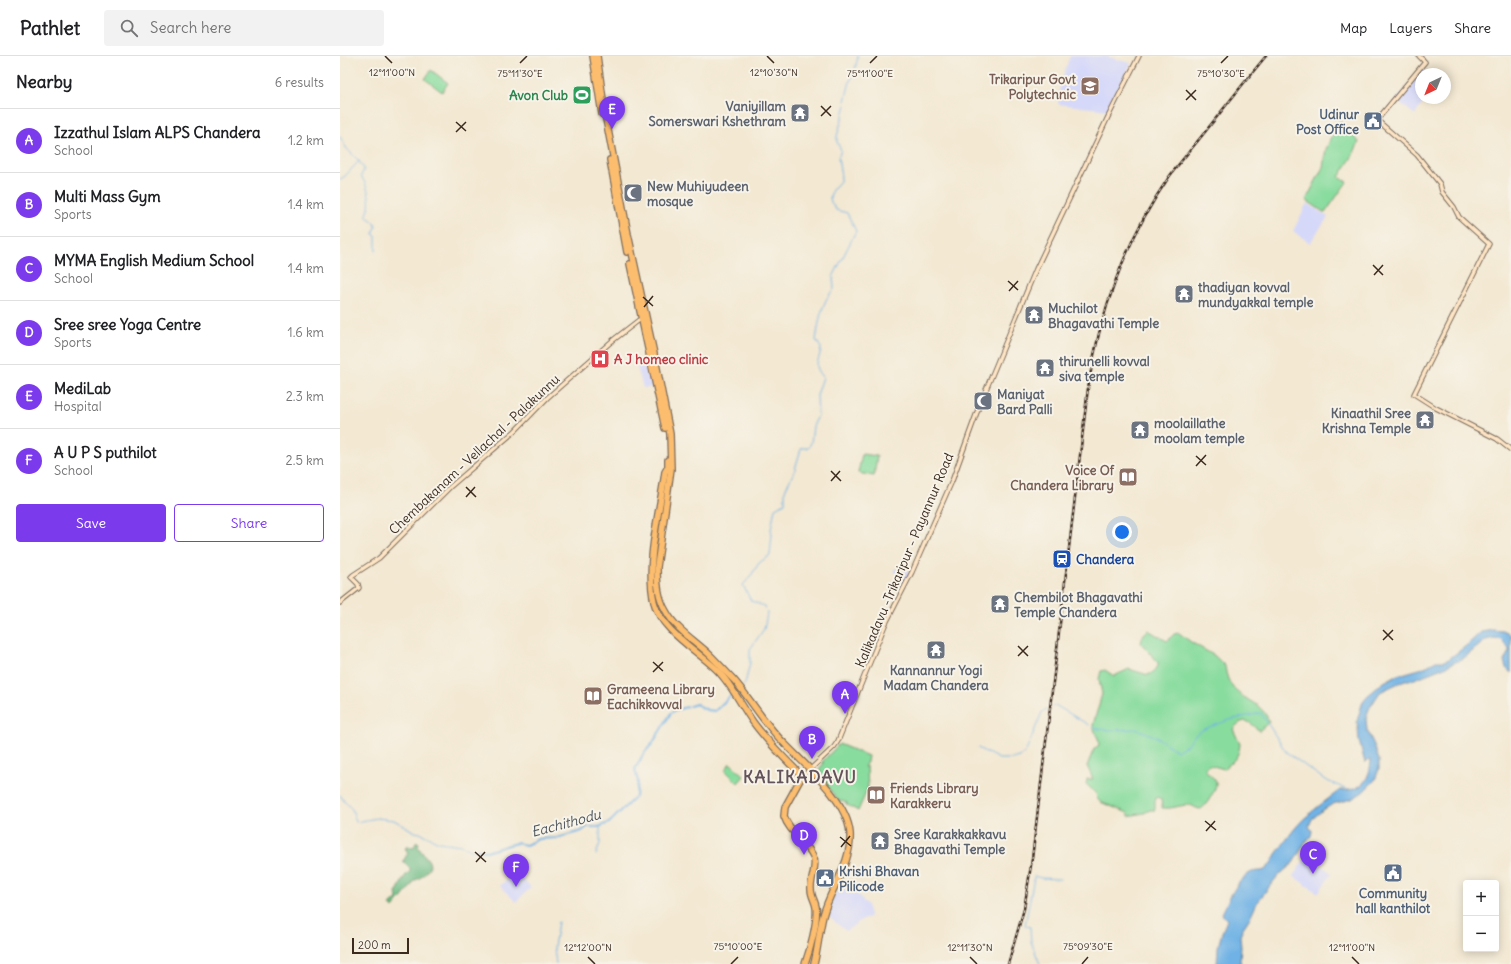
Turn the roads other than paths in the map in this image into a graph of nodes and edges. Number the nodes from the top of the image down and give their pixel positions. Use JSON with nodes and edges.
{"nodes":[{"id":1,"x":593,"y":56,"type":"edge"},
{"id":2,"x":597,"y":56,"type":"edge"},
{"id":3,"x":1139,"y":56,"type":"edge"},
{"id":4,"x":1419,"y":56,"type":"edge"},
{"id":5,"x":599,"y":82,"type":"junction"},
{"id":6,"x":643,"y":322,"type":"junction"},
{"id":7,"x":1511,"y":450,"type":"edge"},
{"id":8,"x":340,"y":603,"type":"edge"},
{"id":9,"x":810,"y":769,"type":"junction"},
{"id":10,"x":801,"y":778,"type":"junction"},
{"id":11,"x":805,"y":964,"type":"edge"},
{"id":12,"x":814,"y":964,"type":"edge"}],
"edges":[{"from":1,"to":5,"type":"highway"},
{"from":2,"to":5,"type":"highway"},
{"from":3,"to":9,"type":"main road","name":"Kalikadavu -Trikaripur - Payannur Road"},
{"from":4,"to":7,"type":"main road"},
{"from":5,"to":6,"type":"highway"},
{"from":6,"to":8,"type":"main road","name":"Chembakanam - Vellachal - Palakunnu"},
{"from":6,"to":9,"type":"highway"},
{"from":6,"to":10,"type":"highway"},
{"from":9,"to":10,"type":"main road","name":"Kalikadavu -Trikaripur - Payannur Road"},
{"from":9,"to":12,"type":"highway"},
{"from":10,"to":11,"type":"highway"}]}
